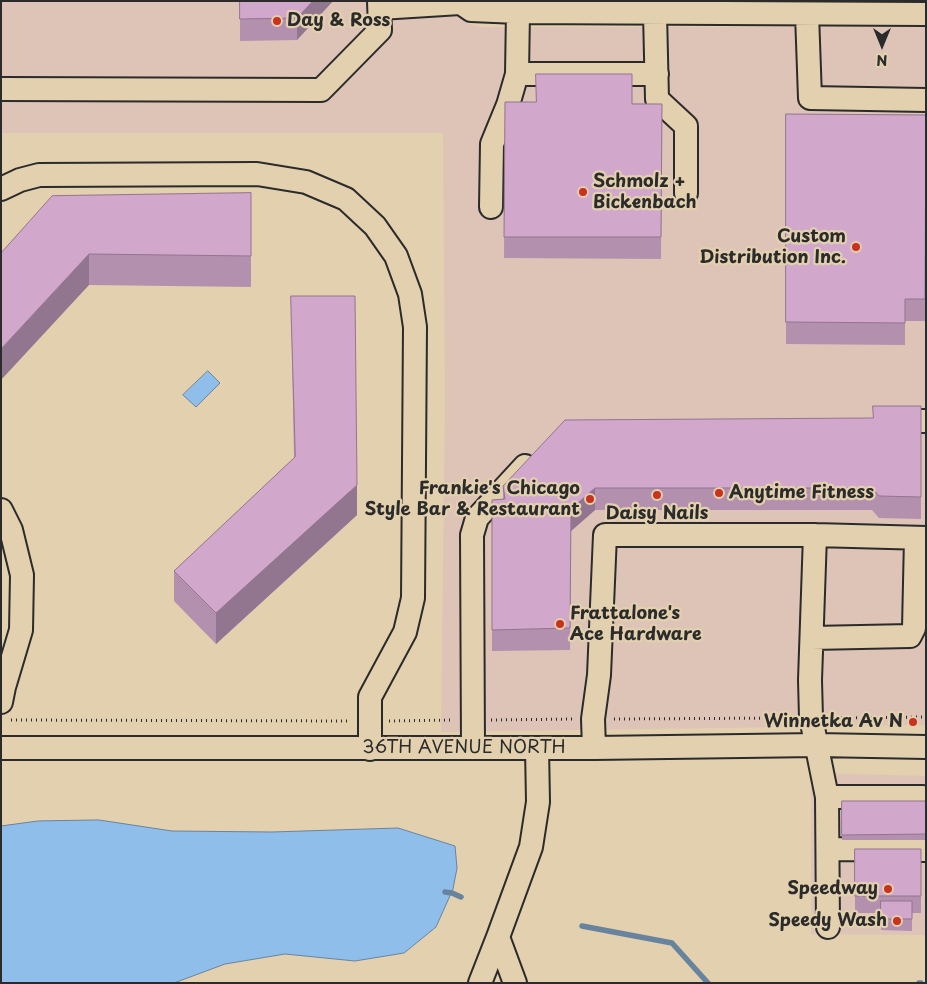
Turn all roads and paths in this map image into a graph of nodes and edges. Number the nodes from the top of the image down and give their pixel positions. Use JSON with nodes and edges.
{"nodes":[{"id":1,"x":459,"y":2,"type":"edge"},
{"id":2,"x":379,"y":5,"type":"edge"},
{"id":3,"x":722,"y":7,"type":"edge"},
{"id":4,"x":774,"y":7,"type":"edge"},
{"id":5,"x":895,"y":8,"type":"edge"},
{"id":6,"x":518,"y":12,"type":"junction"},
{"id":7,"x":655,"y":13,"type":"junction"},
{"id":8,"x":806,"y":14,"type":"junction"},
{"id":9,"x":926,"y":14,"type":"edge"},
{"id":10,"x":517,"y":74,"type":"junction"},
{"id":11,"x":657,"y":74,"type":"junction"},
{"id":12,"x":1,"y":90,"type":"edge"},
{"id":13,"x":926,"y":100,"type":"edge"},
{"id":14,"x":1,"y":189,"type":"edge"},
{"id":15,"x":686,"y":193,"type":"dead end"},
{"id":16,"x":491,"y":207,"type":"dead end"},
{"id":17,"x":926,"y":421,"type":"edge"},
{"id":18,"x":867,"y":422,"type":"edge"},
{"id":19,"x":537,"y":453,"type":"edge"},
{"id":20,"x":1,"y":510,"type":"edge"},
{"id":21,"x":816,"y":535,"type":"junction"},
{"id":22,"x":921,"y":538,"type":"edge"},
{"id":23,"x":812,"y":638,"type":"junction"},
{"id":24,"x":1,"y":702,"type":"edge"},
{"id":25,"x":817,"y":745,"type":"junction"},
{"id":26,"x":926,"y":747,"type":"edge"},
{"id":27,"x":1,"y":748,"type":"edge"},
{"id":28,"x":473,"y":748,"type":"junction"},
{"id":29,"x":538,"y":748,"type":"junction"},
{"id":30,"x":594,"y":748,"type":"junction"},
{"id":31,"x":370,"y":749,"type":"junction"},
{"id":32,"x":827,"y":796,"type":"junction"},
{"id":33,"x":926,"y":798,"type":"edge"},
{"id":34,"x":828,"y":849,"type":"junction"},
{"id":35,"x":926,"y":850,"type":"edge"},
{"id":36,"x":828,"y":927,"type":"dead end"},
{"id":37,"x":498,"y":937,"type":"junction"},
{"id":38,"x":480,"y":983,"type":"edge"},
{"id":39,"x":515,"y":983,"type":"edge"}],
"edges":[{"from":1,"to":2,"type":"street"},
{"from":1,"to":6,"type":"street"},
{"from":2,"to":12,"type":"street"},
{"from":3,"to":4,"type":"street"},
{"from":3,"to":7,"type":"street"},
{"from":4,"to":8,"type":"street"},
{"from":5,"to":8,"type":"street"},
{"from":5,"to":9,"type":"street"},
{"from":6,"to":7,"type":"street"},
{"from":6,"to":10,"type":"street"},
{"from":7,"to":11,"type":"street"},
{"from":8,"to":13,"type":"street"},
{"from":10,"to":11,"type":"street"},
{"from":10,"to":16,"type":"street"},
{"from":11,"to":15,"type":"street"},
{"from":14,"to":31,"type":"street"},
{"from":17,"to":18,"type":"street"},
{"from":19,"to":28,"type":"street"},
{"from":20,"to":24,"type":"street"},
{"from":21,"to":22,"type":"street"},
{"from":21,"to":23,"type":"street"},
{"from":21,"to":30,"type":"street"},
{"from":22,"to":23,"type":"street"},
{"from":23,"to":25,"type":"street"},
{"from":25,"to":26,"type":"street","name":"36TH AVENUE NORTH"},
{"from":25,"to":30,"type":"street","name":"36TH AVENUE NORTH"},
{"from":25,"to":32,"type":"street"},
{"from":27,"to":31,"type":"street","name":"36TH AVENUE NORTH"},
{"from":28,"to":29,"type":"street","name":"36TH AVENUE NORTH"},
{"from":28,"to":31,"type":"street","name":"36TH AVENUE NORTH"},
{"from":29,"to":30,"type":"street","name":"36TH AVENUE NORTH"},
{"from":29,"to":37,"type":"street"},
{"from":32,"to":33,"type":"street"},
{"from":32,"to":34,"type":"street"},
{"from":34,"to":35,"type":"street"},
{"from":34,"to":36,"type":"street"},
{"from":37,"to":38,"type":"street"},
{"from":37,"to":39,"type":"street"}]}
